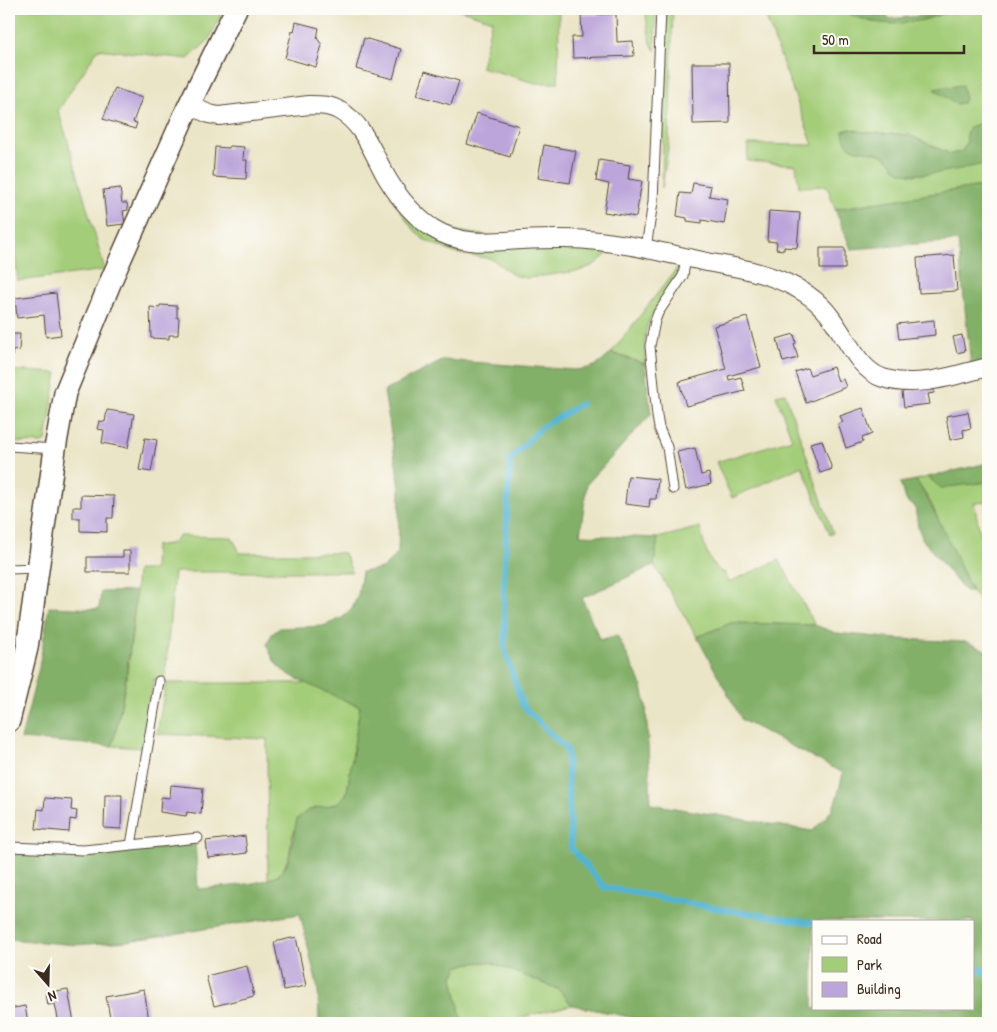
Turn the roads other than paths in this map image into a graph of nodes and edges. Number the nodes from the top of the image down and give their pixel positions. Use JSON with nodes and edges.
{"nodes":[{"id":1,"x":236,"y":9,"type":"edge"},
{"id":2,"x":661,"y":9,"type":"edge"},
{"id":3,"x":189,"y":105,"type":"junction"},
{"id":4,"x":646,"y":248,"type":"junction"},
{"id":5,"x":686,"y":257,"type":"junction"},
{"id":6,"x":988,"y":367,"type":"edge"},
{"id":7,"x":9,"y":446,"type":"edge"},
{"id":8,"x":55,"y":449,"type":"junction"},
{"id":9,"x":673,"y":489,"type":"dead end"},
{"id":10,"x":39,"y":568,"type":"junction"},
{"id":11,"x":9,"y":569,"type":"edge"},
{"id":12,"x":159,"y":680,"type":"dead end"},
{"id":13,"x":9,"y":721,"type":"edge"},
{"id":14,"x":198,"y":838,"type":"dead end"},
{"id":15,"x":131,"y":845,"type":"junction"},
{"id":16,"x":9,"y":847,"type":"edge"}],
"edges":[{"from":1,"to":3,"type":"street"},
{"from":2,"to":4,"type":"lane"},
{"from":3,"to":4,"type":"street"},
{"from":3,"to":8,"type":"street"},
{"from":4,"to":5,"type":"street"},
{"from":5,"to":6,"type":"street"},
{"from":5,"to":9,"type":"lane"},
{"from":7,"to":8,"type":"lane"},
{"from":8,"to":10,"type":"street"},
{"from":10,"to":11,"type":"lane"},
{"from":10,"to":13,"type":"street"},
{"from":12,"to":15,"type":"lane"},
{"from":14,"to":15,"type":"lane"},
{"from":15,"to":16,"type":"lane"}]}
